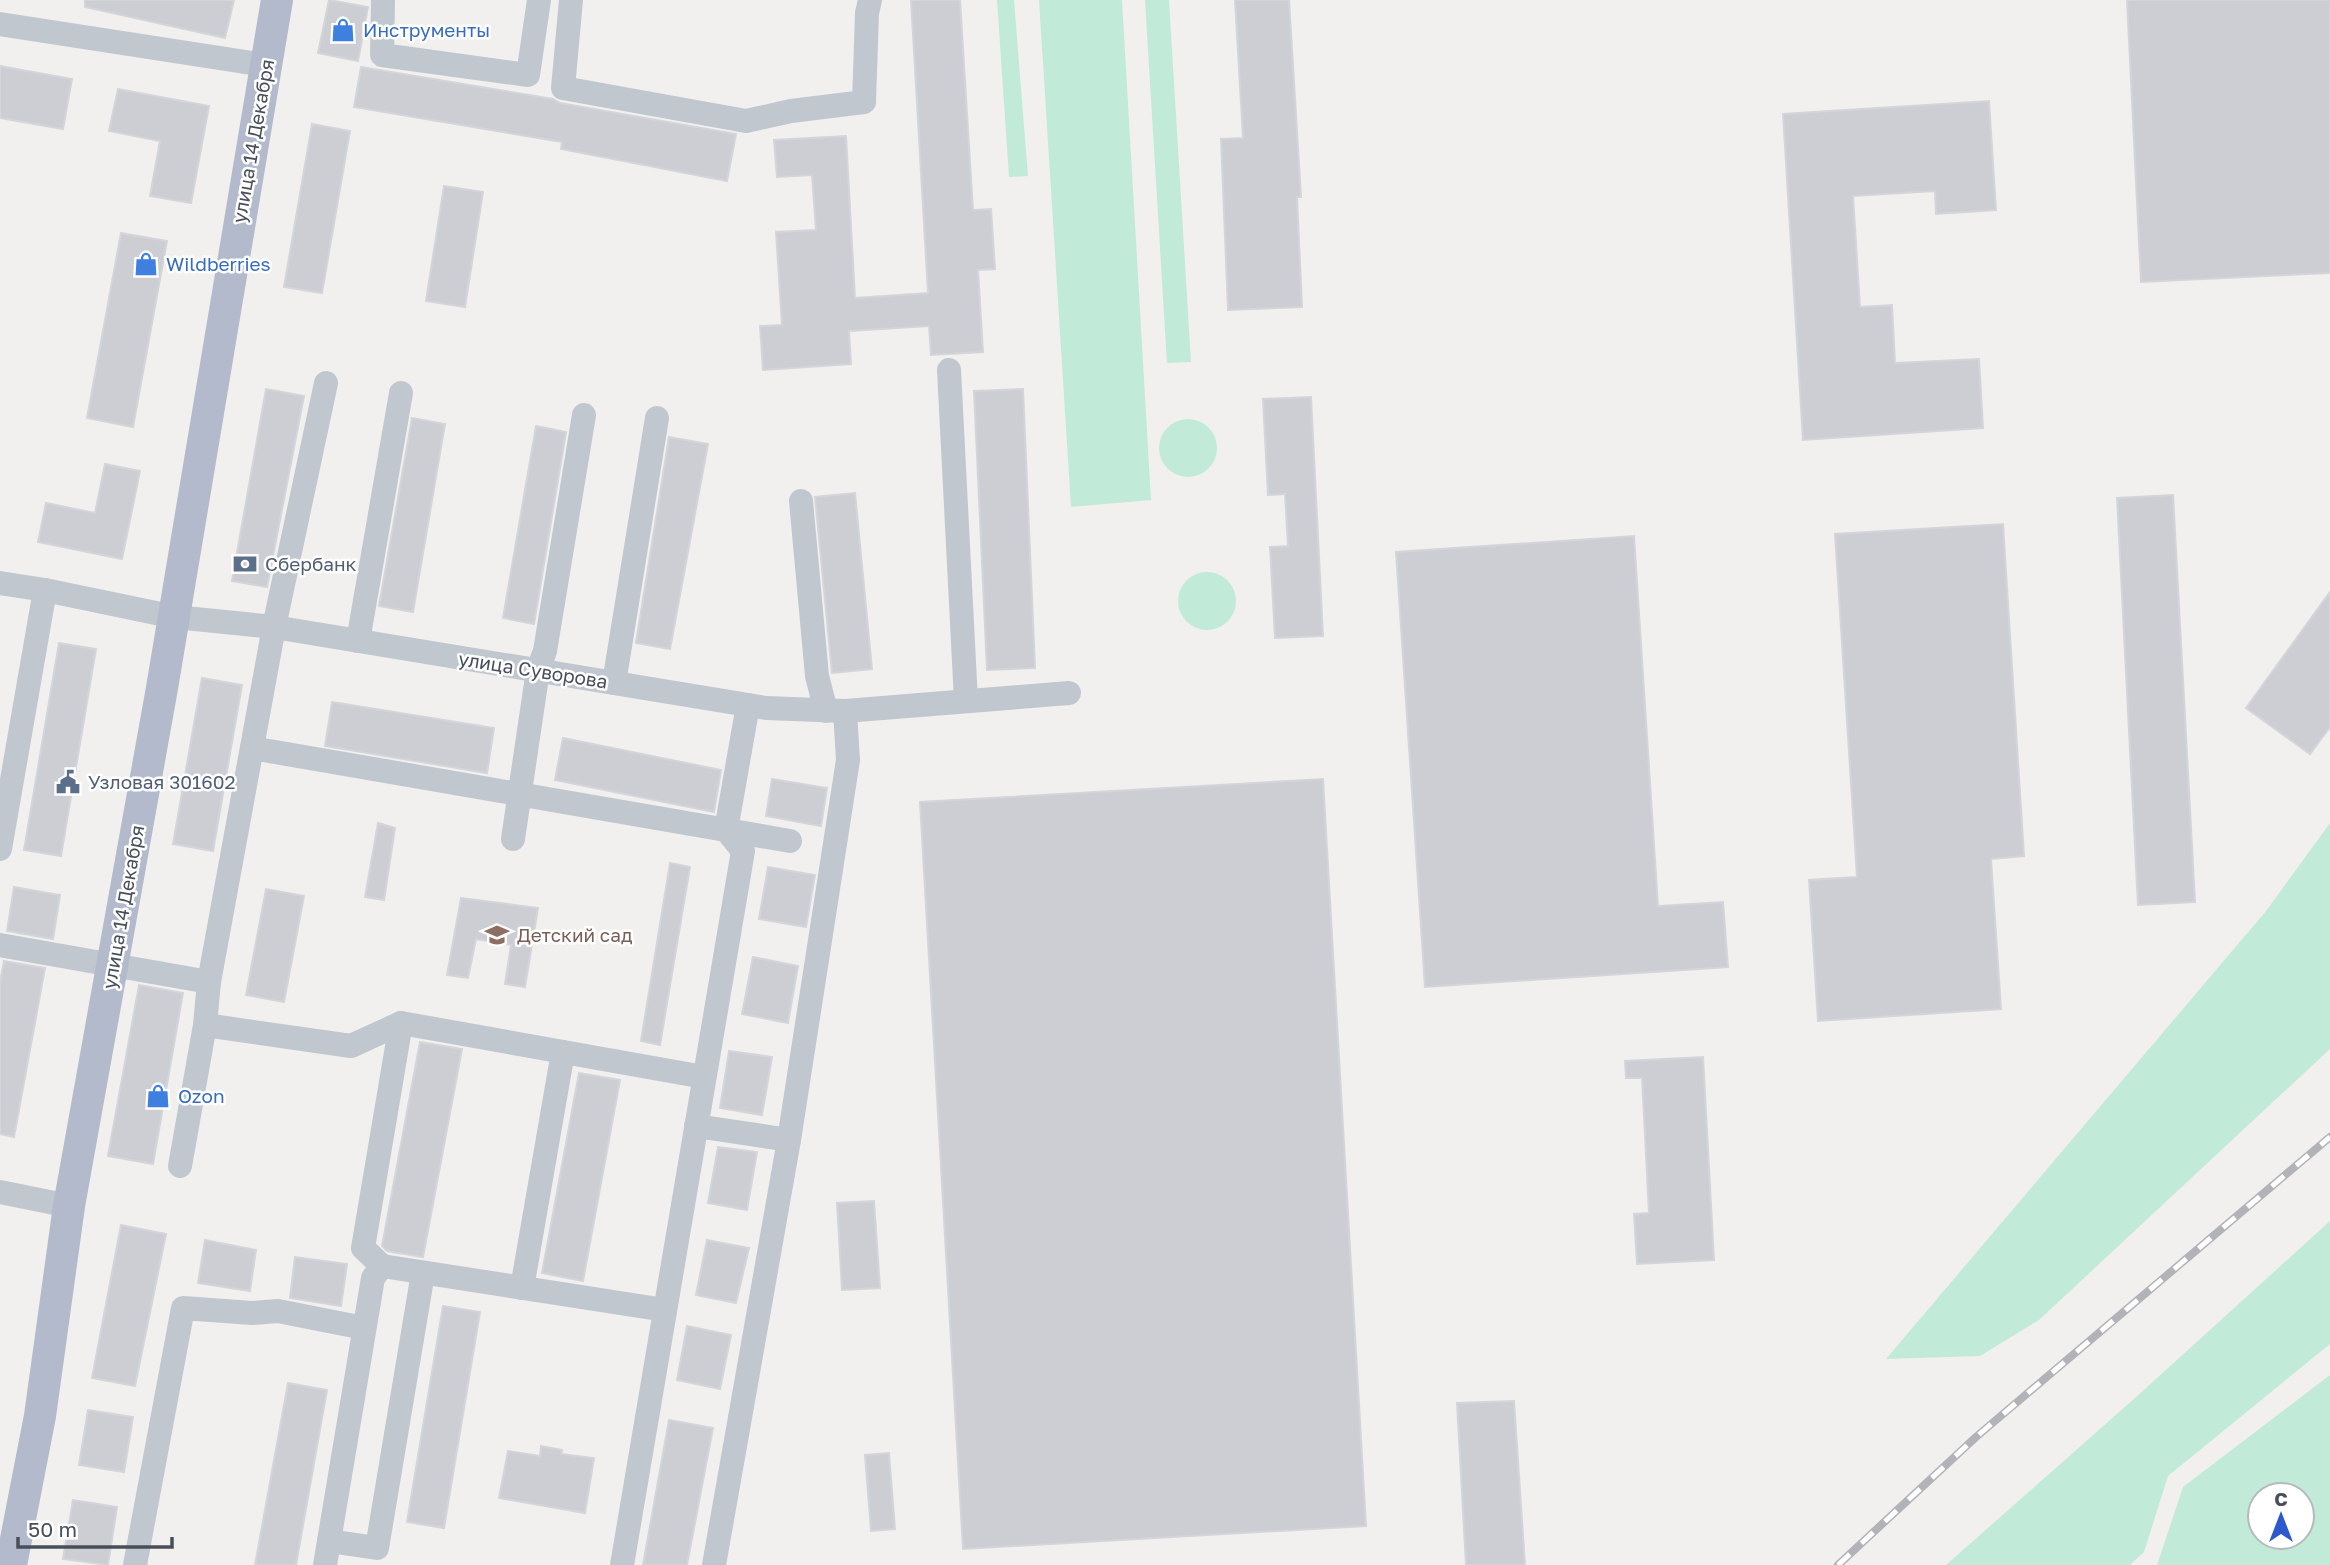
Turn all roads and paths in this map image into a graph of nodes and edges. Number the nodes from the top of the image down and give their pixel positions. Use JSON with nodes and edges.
{"nodes":[{"id":1,"x":277,"y":0,"type":"edge"},
{"id":2,"x":540,"y":0,"type":"edge"},
{"id":3,"x":571,"y":0,"type":"edge"},
{"id":4,"x":870,"y":0,"type":"edge"},
{"id":5,"x":377,"y":1,"type":"edge"},
{"id":6,"x":0,"y":24,"type":"edge"},
{"id":7,"x":265,"y":65,"type":"junction"},
{"id":8,"x":949,"y":370,"type":"dead end"},
{"id":9,"x":326,"y":383,"type":"dead end"},
{"id":10,"x":401,"y":393,"type":"dead end"},
{"id":11,"x":584,"y":415,"type":"dead end"},
{"id":12,"x":657,"y":418,"type":"dead end"},
{"id":13,"x":801,"y":501,"type":"dead end"},
{"id":14,"x":0,"y":583,"type":"edge"},
{"id":15,"x":45,"y":590,"type":"junction"},
{"id":16,"x":175,"y":617,"type":"junction"},
{"id":17,"x":274,"y":627,"type":"junction"},
{"id":18,"x":358,"y":641,"type":"junction"},
{"id":19,"x":538,"y":670,"type":"junction"},
{"id":20,"x":614,"y":683,"type":"junction"},
{"id":21,"x":1069,"y":693,"type":"dead end"},
{"id":22,"x":966,"y":701,"type":"junction"},
{"id":23,"x":748,"y":705,"type":"junction"},
{"id":24,"x":835,"y":711,"type":"junction"},
{"id":25,"x":253,"y":748,"type":"junction"},
{"id":26,"x":519,"y":794,"type":"junction"},
{"id":27,"x":726,"y":830,"type":"junction"},
{"id":28,"x":513,"y":839,"type":"dead end"},
{"id":29,"x":790,"y":841,"type":"dead end"},
{"id":30,"x":0,"y":849,"type":"edge"},
{"id":31,"x":0,"y":945,"type":"edge"},
{"id":32,"x":112,"y":966,"type":"junction"},
{"id":33,"x":209,"y":982,"type":"junction"},
{"id":34,"x":401,"y":1023,"type":"junction"},
{"id":35,"x":205,"y":1025,"type":"junction"},
{"id":36,"x":563,"y":1052,"type":"junction"},
{"id":37,"x":704,"y":1077,"type":"junction"},
{"id":38,"x":696,"y":1126,"type":"junction"},
{"id":39,"x":789,"y":1140,"type":"junction"},
{"id":40,"x":180,"y":1166,"type":"dead end"},
{"id":41,"x":0,"y":1192,"type":"edge"},
{"id":42,"x":69,"y":1206,"type":"junction"},
{"id":43,"x":382,"y":1266,"type":"junction"},
{"id":44,"x":423,"y":1273,"type":"junction"},
{"id":45,"x":522,"y":1288,"type":"junction"},
{"id":46,"x":664,"y":1310,"type":"junction"},
{"id":47,"x":365,"y":1328,"type":"junction"},
{"id":48,"x":327,"y":1553,"type":"edge"},
{"id":49,"x":11,"y":1565,"type":"edge"},
{"id":50,"x":135,"y":1565,"type":"edge"},
{"id":51,"x":622,"y":1565,"type":"edge"},
{"id":52,"x":714,"y":1565,"type":"edge"}],
"edges":[{"from":1,"to":7,"type":"main road","name":"улица 14 Декабря"},
{"from":2,"to":5,"type":"street"},
{"from":3,"to":4,"type":"street"},
{"from":6,"to":7,"type":"street"},
{"from":7,"to":16,"type":"main road","name":"улица 14 Декабря"},
{"from":8,"to":22,"type":"street"},
{"from":9,"to":17,"type":"street"},
{"from":10,"to":18,"type":"street"},
{"from":11,"to":19,"type":"street"},
{"from":12,"to":20,"type":"street"},
{"from":13,"to":24,"type":"street"},
{"from":14,"to":15,"type":"street","name":"улица Суворова"},
{"from":15,"to":16,"type":"street","name":"улица Суворова"},
{"from":15,"to":30,"type":"street"},
{"from":16,"to":17,"type":"street","name":"улица Суворова"},
{"from":16,"to":32,"type":"main road","name":"улица 14 Декабря"},
{"from":17,"to":18,"type":"street","name":"улица Суворова"},
{"from":17,"to":25,"type":"street"},
{"from":18,"to":19,"type":"street","name":"улица Суворова"},
{"from":19,"to":20,"type":"street","name":"улица Суворова"},
{"from":19,"to":26,"type":"street"},
{"from":20,"to":23,"type":"street","name":"улица Суворова"},
{"from":21,"to":22,"type":"street","name":"улица Суворова"},
{"from":22,"to":24,"type":"street","name":"улица Суворова"},
{"from":23,"to":24,"type":"street","name":"улица Суворова"},
{"from":23,"to":27,"type":"street"},
{"from":24,"to":39,"type":"street"},
{"from":25,"to":26,"type":"street"},
{"from":25,"to":33,"type":"street"},
{"from":26,"to":27,"type":"street"},
{"from":26,"to":28,"type":"street"},
{"from":27,"to":29,"type":"street"},
{"from":27,"to":37,"type":"street"},
{"from":31,"to":32,"type":"street"},
{"from":32,"to":33,"type":"street"},
{"from":32,"to":42,"type":"main road","name":"улица 14 Декабря"},
{"from":33,"to":35,"type":"street"},
{"from":34,"to":35,"type":"street"},
{"from":34,"to":36,"type":"street"},
{"from":34,"to":43,"type":"street"},
{"from":35,"to":40,"type":"street"},
{"from":36,"to":37,"type":"street"},
{"from":36,"to":45,"type":"street"},
{"from":37,"to":38,"type":"street"},
{"from":38,"to":39,"type":"street"},
{"from":38,"to":46,"type":"street"},
{"from":39,"to":52,"type":"street"},
{"from":41,"to":42,"type":"street"},
{"from":42,"to":49,"type":"main road","name":"улица 14 Декабря"},
{"from":43,"to":44,"type":"street"},
{"from":43,"to":47,"type":"street"},
{"from":44,"to":45,"type":"street"},
{"from":44,"to":48,"type":"street"},
{"from":45,"to":46,"type":"street"},
{"from":46,"to":51,"type":"street"},
{"from":47,"to":48,"type":"street"},
{"from":47,"to":50,"type":"street"}]}
